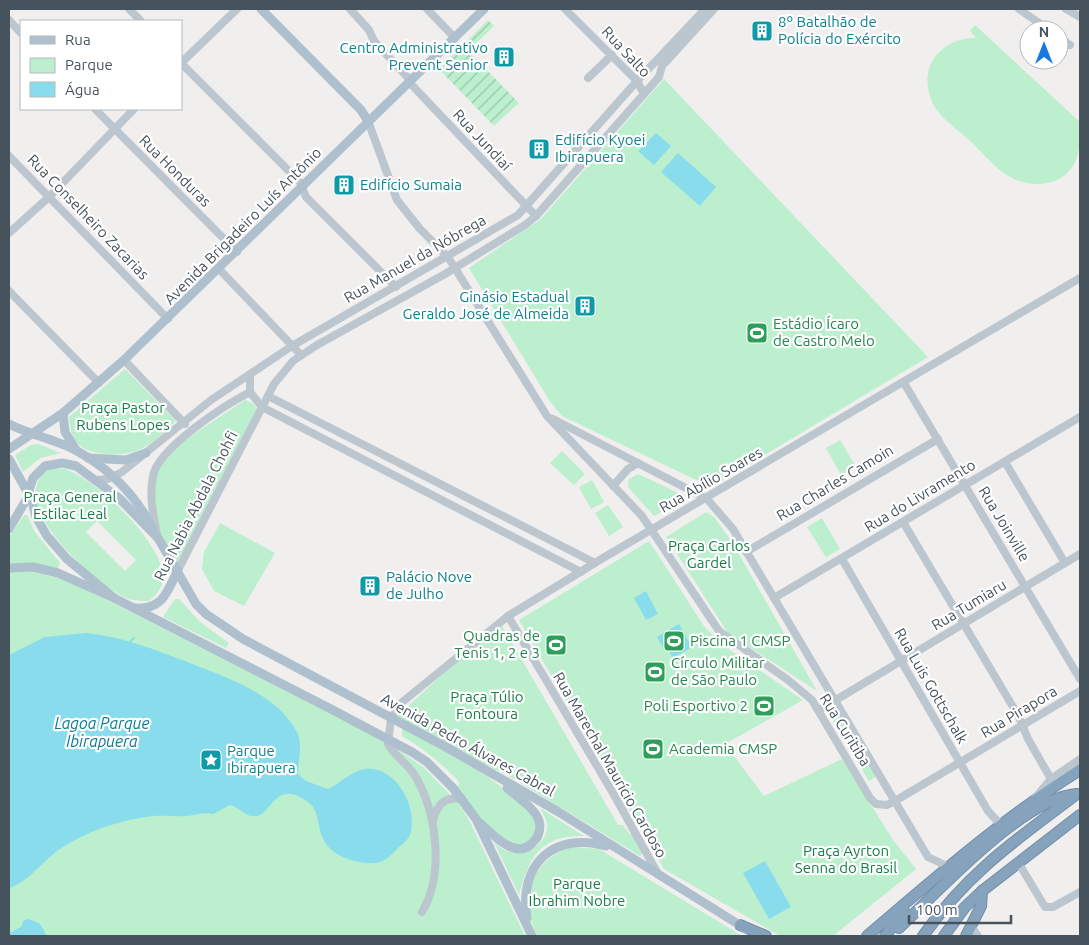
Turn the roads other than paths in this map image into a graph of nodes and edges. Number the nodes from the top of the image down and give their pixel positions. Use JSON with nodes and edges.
{"nodes":[{"id":1,"x":128,"y":9,"type":"edge"},
{"id":2,"x":237,"y":9,"type":"edge"},
{"id":3,"x":261,"y":9,"type":"edge"},
{"id":4,"x":350,"y":9,"type":"edge"},
{"id":5,"x":427,"y":9,"type":"edge"},
{"id":6,"x":484,"y":9,"type":"edge"},
{"id":7,"x":565,"y":9,"type":"edge"},
{"id":8,"x":714,"y":9,"type":"edge"},
{"id":9,"x":1019,"y":9,"type":"edge"},
{"id":10,"x":1066,"y":9,"type":"edge"},
{"id":11,"x":702,"y":12,"type":"edge"},
{"id":12,"x":1080,"y":16,"type":"edge"},
{"id":13,"x":9,"y":20,"type":"edge"},
{"id":14,"x":140,"y":20,"type":"edge"},
{"id":15,"x":1035,"y":20,"type":"edge"},
{"id":16,"x":20,"y":32,"type":"edge"},
{"id":17,"x":455,"y":38,"type":"junction"},
{"id":18,"x":612,"y":55,"type":"junction"},
{"id":19,"x":182,"y":62,"type":"edge"},
{"id":20,"x":182,"y":64,"type":"edge"},
{"id":21,"x":588,"y":78,"type":"dead end"},
{"id":22,"x":637,"y":81,"type":"junction"},
{"id":23,"x":410,"y":82,"type":"junction"},
{"id":24,"x":644,"y":94,"type":"junction"},
{"id":25,"x":96,"y":110,"type":"edge"},
{"id":26,"x":133,"y":110,"type":"edge"},
{"id":27,"x":368,"y":122,"type":"junction"},
{"id":28,"x":115,"y":129,"type":"junction"},
{"id":29,"x":9,"y":156,"type":"edge"},
{"id":30,"x":302,"y":188,"type":"junction"},
{"id":31,"x":49,"y":197,"type":"junction"},
{"id":32,"x":527,"y":208,"type":"junction"},
{"id":33,"x":536,"y":216,"type":"junction"},
{"id":34,"x":9,"y":233,"type":"edge"},
{"id":35,"x":236,"y":252,"type":"junction"},
{"id":36,"x":448,"y":257,"type":"junction"},
{"id":37,"x":455,"y":268,"type":"junction"},
{"id":38,"x":219,"y":269,"type":"junction"},
{"id":39,"x":1080,"y":278,"type":"edge"},
{"id":40,"x":396,"y":288,"type":"junction"},
{"id":41,"x":9,"y":291,"type":"edge"},
{"id":42,"x":168,"y":319,"type":"junction"},
{"id":43,"x":328,"y":325,"type":"junction"},
{"id":44,"x":333,"y":336,"type":"junction"},
{"id":45,"x":292,"y":346,"type":"junction"},
{"id":46,"x":301,"y":355,"type":"junction"},
{"id":47,"x":124,"y":360,"type":"junction"},
{"id":48,"x":250,"y":374,"type":"junction"},
{"id":49,"x":99,"y":383,"type":"junction"},
{"id":50,"x":904,"y":383,"type":"junction"},
{"id":51,"x":250,"y":392,"type":"junction"},
{"id":52,"x":268,"y":396,"type":"junction"},
{"id":53,"x":262,"y":407,"type":"junction"},
{"id":54,"x":63,"y":412,"type":"junction"},
{"id":55,"x":547,"y":416,"type":"junction"},
{"id":56,"x":1080,"y":418,"type":"edge"},
{"id":57,"x":183,"y":422,"type":"junction"},
{"id":58,"x":9,"y":424,"type":"edge"},
{"id":59,"x":191,"y":432,"type":"junction"},
{"id":60,"x":31,"y":435,"type":"junction"},
{"id":61,"x":938,"y":438,"type":"junction"},
{"id":62,"x":9,"y":449,"type":"edge"},
{"id":63,"x":76,"y":450,"type":"junction"},
{"id":64,"x":146,"y":453,"type":"junction"},
{"id":65,"x":88,"y":458,"type":"junction"},
{"id":66,"x":9,"y":459,"type":"edge"},
{"id":67,"x":1005,"y":462,"type":"junction"},
{"id":68,"x":638,"y":463,"type":"junction"},
{"id":69,"x":113,"y":476,"type":"junction"},
{"id":70,"x":96,"y":480,"type":"junction"},
{"id":71,"x":433,"y":480,"type":"junction"},
{"id":72,"x":966,"y":485,"type":"junction"},
{"id":73,"x":614,"y":486,"type":"junction"},
{"id":74,"x":425,"y":492,"type":"junction"},
{"id":75,"x":29,"y":495,"type":"junction"},
{"id":76,"x":707,"y":499,"type":"junction"},
{"id":77,"x":903,"y":522,"type":"junction"},
{"id":78,"x":9,"y":529,"type":"edge"},
{"id":79,"x":652,"y":530,"type":"junction"},
{"id":80,"x":158,"y":538,"type":"junction"},
{"id":81,"x":746,"y":552,"type":"junction"},
{"id":82,"x":1080,"y":554,"type":"edge"},
{"id":83,"x":842,"y":559,"type":"junction"},
{"id":84,"x":595,"y":563,"type":"junction"},
{"id":85,"x":1065,"y":563,"type":"junction"},
{"id":86,"x":9,"y":568,"type":"edge"},
{"id":87,"x":178,"y":570,"type":"junction"},
{"id":88,"x":581,"y":572,"type":"junction"},
{"id":89,"x":1026,"y":587,"type":"junction"},
{"id":90,"x":114,"y":598,"type":"junction"},
{"id":91,"x":774,"y":598,"type":"junction"},
{"id":92,"x":132,"y":608,"type":"junction"},
{"id":93,"x":508,"y":616,"type":"junction"},
{"id":94,"x":963,"y":624,"type":"junction"},
{"id":95,"x":901,"y":661,"type":"junction"},
{"id":96,"x":1080,"y":679,"type":"edge"},
{"id":97,"x":1080,"y":691,"type":"edge"},
{"id":98,"x":835,"y":700,"type":"junction"},
{"id":99,"x":819,"y":710,"type":"junction"},
{"id":100,"x":390,"y":718,"type":"junction"},
{"id":101,"x":1022,"y":726,"type":"junction"},
{"id":102,"x":387,"y":738,"type":"junction"},
{"id":103,"x":1080,"y":759,"type":"edge"},
{"id":104,"x":960,"y":763,"type":"junction"},
{"id":105,"x":1080,"y":770,"type":"edge"},
{"id":106,"x":493,"y":776,"type":"junction"},
{"id":107,"x":1051,"y":779,"type":"junction"},
{"id":108,"x":1079,"y":793,"type":"edge"},
{"id":109,"x":1035,"y":798,"type":"junction"},
{"id":110,"x":462,"y":799,"type":"junction"},
{"id":111,"x":895,"y":801,"type":"junction"},
{"id":112,"x":1080,"y":815,"type":"edge"},
{"id":113,"x":476,"y":819,"type":"junction"},
{"id":114,"x":1000,"y":824,"type":"junction"},
{"id":115,"x":433,"y":826,"type":"junction"},
{"id":116,"x":616,"y":849,"type":"junction"},
{"id":117,"x":1018,"y":862,"type":"junction"},
{"id":118,"x":948,"y":866,"type":"junction"},
{"id":119,"x":658,"y":875,"type":"junction"},
{"id":120,"x":982,"y":890,"type":"junction"},
{"id":121,"x":1080,"y":892,"type":"edge"},
{"id":122,"x":912,"y":897,"type":"junction"},
{"id":123,"x":422,"y":912,"type":"dead end"},
{"id":124,"x":740,"y":925,"type":"junction"},
{"id":125,"x":971,"y":926,"type":"junction"},
{"id":126,"x":899,"y":928,"type":"dead end"},
{"id":127,"x":531,"y":933,"type":"edge"},
{"id":128,"x":756,"y":936,"type":"edge"},
{"id":129,"x":766,"y":936,"type":"edge"},
{"id":130,"x":867,"y":936,"type":"edge"},
{"id":131,"x":885,"y":936,"type":"edge"},
{"id":132,"x":923,"y":936,"type":"edge"},
{"id":133,"x":944,"y":936,"type":"edge"},
{"id":134,"x":966,"y":936,"type":"edge"},
{"id":135,"x":978,"y":936,"type":"edge"}],
"edges":[{"from":1,"to":14,"type":"street"},
{"from":2,"to":19,"type":"street"},
{"from":3,"to":27,"type":"main road"},
{"from":4,"to":23,"type":"street","name":"Rua Jundiaí"},
{"from":5,"to":17,"type":"street"},
{"from":6,"to":17,"type":"main road","name":"Avenida Brigadeiro Luís Antônio"},
{"from":7,"to":18,"type":"street","name":"Rua Salto"},
{"from":8,"to":11,"type":"street","name":"Rua Manuel da Nóbrega"},
{"from":9,"to":15,"type":"street"},
{"from":10,"to":12,"type":"street"},
{"from":11,"to":22,"type":"street","name":"Rua Manuel da Nóbrega"},
{"from":11,"to":24,"type":"street","name":"Rua Manuel da Nóbrega"},
{"from":13,"to":16,"type":"street"},
{"from":17,"to":23,"type":"main road","name":"Avenida Brigadeiro Luís Antônio"},
{"from":18,"to":21,"type":"street"},
{"from":18,"to":22,"type":"street","name":"Rua Salto"},
{"from":20,"to":30,"type":"street"},
{"from":22,"to":24,"type":"street","name":"Rua Salto"},
{"from":22,"to":32,"type":"street","name":"Rua Manuel da Nóbrega"},
{"from":23,"to":27,"type":"main road","name":"Avenida Brigadeiro Luís Antônio"},
{"from":23,"to":32,"type":"street","name":"Rua Jundiaí"},
{"from":24,"to":33,"type":"street","name":"Rua Manuel da Nóbrega"},
{"from":25,"to":28,"type":"street","name":"Rua Honduras"},
{"from":26,"to":28,"type":"street"},
{"from":27,"to":30,"type":"main road","name":"Avenida Brigadeiro Luís Antônio"},
{"from":27,"to":36,"type":"street","name":"Rua Curitiba"},
{"from":28,"to":31,"type":"street"},
{"from":28,"to":35,"type":"street","name":"Rua Honduras"},
{"from":29,"to":31,"type":"street","name":"Rua Conselheiro Zacarias"},
{"from":30,"to":35,"type":"main road","name":"Avenida Brigadeiro Luís Antônio"},
{"from":30,"to":40,"type":"street"},
{"from":31,"to":34,"type":"street"},
{"from":31,"to":42,"type":"street","name":"Rua Conselheiro Zacarias"},
{"from":32,"to":33,"type":"street","name":"Rua Jundiaí"},
{"from":32,"to":36,"type":"street","name":"Rua Manuel da Nóbrega"},
{"from":33,"to":37,"type":"street","name":"Rua Manuel da Nóbrega"},
{"from":35,"to":38,"type":"main road","name":"Avenida Brigadeiro Luís Antônio"},
{"from":36,"to":37,"type":"street","name":"Rua Curitiba"},
{"from":36,"to":40,"type":"street","name":"Rua Manuel da Nóbrega"},
{"from":37,"to":44,"type":"street","name":"Rua Manuel da Nóbrega"},
{"from":37,"to":55,"type":"street","name":"Rua Curitiba"},
{"from":38,"to":42,"type":"main road","name":"Avenida Brigadeiro Luís Antônio"},
{"from":38,"to":45,"type":"street"},
{"from":39,"to":50,"type":"street","name":"Rua Abílio Soares"},
{"from":40,"to":43,"type":"street","name":"Rua Manuel da Nóbrega"},
{"from":41,"to":49,"type":"street"},
{"from":42,"to":47,"type":"main road","name":"Avenida Brigadeiro Luís Antônio"},
{"from":43,"to":44,"type":"street"},
{"from":43,"to":45,"type":"street","name":"Rua Manuel da Nóbrega"},
{"from":44,"to":46,"type":"street","name":"Rua Manuel da Nóbrega"},
{"from":45,"to":46,"type":"street"},
{"from":45,"to":48,"type":"street","name":"Rua Manuel da Nóbrega"},
{"from":46,"to":52,"type":"street","name":"Rua Manuel da Nóbrega"},
{"from":47,"to":49,"type":"main road","name":"Avenida Brigadeiro Luís Antônio"},
{"from":47,"to":57,"type":"street"},
{"from":48,"to":51,"type":"street"},
{"from":48,"to":57,"type":"street","name":"Rua Manuel da Nóbrega"},
{"from":49,"to":54,"type":"main road","name":"Avenida Brigadeiro Luís Antônio"},
{"from":50,"to":61,"type":"street","name":"Rua Joinville"},
{"from":50,"to":76,"type":"street","name":"Rua Abílio Soares"},
{"from":51,"to":53,"type":"street"},
{"from":51,"to":59,"type":"street"},
{"from":52,"to":53,"type":"street","name":"Rua Nabia Abdala Chohfi"},
{"from":52,"to":71,"type":"street"},
{"from":53,"to":74,"type":"street"},
{"from":53,"to":87,"type":"street","name":"Rua Nabia Abdala Chohfi"},
{"from":54,"to":60,"type":"main road","name":"Avenida Brigadeiro Luís Antônio"},
{"from":54,"to":63,"type":"main road"},
{"from":55,"to":68,"type":"street"},
{"from":55,"to":73,"type":"street","name":"Rua Curitiba"},
{"from":56,"to":67,"type":"street","name":"Rua do Livramento"},
{"from":57,"to":59,"type":"street"},
{"from":57,"to":64,"type":"street","name":"Rua Manuel da Nóbrega"},
{"from":58,"to":60,"type":"main road"},
{"from":59,"to":80,"type":"street"},
{"from":60,"to":62,"type":"main road","name":"Avenida Brigadeiro Luís Antônio"},
{"from":60,"to":63,"type":"main road"},
{"from":61,"to":72,"type":"street","name":"Rua Joinville"},
{"from":61,"to":81,"type":"street","name":"Rua Charles Camoin"},
{"from":63,"to":65,"type":"main road"},
{"from":64,"to":65,"type":"main road"},
{"from":64,"to":69,"type":"street","name":"Rua Manuel da Nóbrega"},
{"from":65,"to":69,"type":"main road"},
{"from":66,"to":75,"type":"main road"},
{"from":67,"to":72,"type":"street","name":"Rua do Livramento"},
{"from":67,"to":85,"type":"street"},
{"from":68,"to":73,"type":"street"},
{"from":68,"to":76,"type":"street"},
{"from":69,"to":70,"type":"street","name":"Rua Manuel da Nóbrega"},
{"from":69,"to":80,"type":"main road"},
{"from":70,"to":75,"type":"main road"},
{"from":70,"to":80,"type":"main road"},
{"from":71,"to":74,"type":"street"},
{"from":71,"to":84,"type":"street"},
{"from":72,"to":77,"type":"street","name":"Rua do Livramento"},
{"from":72,"to":89,"type":"street","name":"Rua Joinville"},
{"from":73,"to":79,"type":"street","name":"Rua Curitiba"},
{"from":74,"to":88,"type":"street"},
{"from":75,"to":78,"type":"main road"},
{"from":75,"to":90,"type":"main road"},
{"from":76,"to":79,"type":"street","name":"Rua Abílio Soares"},
{"from":76,"to":81,"type":"street","name":"Rua Curitiba"},
{"from":77,"to":83,"type":"street","name":"Rua do Livramento"},
{"from":77,"to":94,"type":"street"},
{"from":79,"to":84,"type":"street","name":"Rua Abílio Soares"},
{"from":79,"to":99,"type":"street","name":"Rua Curitiba"},
{"from":80,"to":87,"type":"main road"},
{"from":81,"to":91,"type":"street","name":"Rua Curitiba"},
{"from":82,"to":85,"type":"street","name":"Rua Tumiaru"},
{"from":83,"to":91,"type":"street","name":"Rua do Livramento"},
{"from":83,"to":95,"type":"street","name":"Rua Luis Gottschalk"},
{"from":84,"to":88,"type":"street","name":"Rua Abílio Soares"},
{"from":85,"to":89,"type":"street","name":"Rua Tumiaru"},
{"from":86,"to":90,"type":"main road"},
{"from":87,"to":92,"type":"main road","name":"Rua Nabia Abdala Chohfi"},
{"from":87,"to":100,"type":"main road","name":"Avenida Pedro Álvares Cabral"},
{"from":88,"to":93,"type":"street","name":"Rua Abílio Soares"},
{"from":89,"to":94,"type":"street","name":"Rua Tumiaru"},
{"from":89,"to":96,"type":"street","name":"Rua Joinville"},
{"from":90,"to":92,"type":"main road"},
{"from":91,"to":98,"type":"street","name":"Rua Curitiba"},
{"from":92,"to":102,"type":"main road"},
{"from":93,"to":100,"type":"street","name":"Rua Abílio Soares"},
{"from":93,"to":119,"type":"street","name":"Rua Marechal Maurício Cardoso"},
{"from":94,"to":95,"type":"street","name":"Rua Tumiaru"},
{"from":94,"to":101,"type":"street"},
{"from":95,"to":98,"type":"street","name":"Rua Tumiaru"},
{"from":95,"to":104,"type":"street","name":"Rua Luis Gottschalk"},
{"from":97,"to":101,"type":"street","name":"Rua Pirapora"},
{"from":98,"to":99,"type":"street","name":"Rua Tumiaru"},
{"from":98,"to":111,"type":"street","name":"Rua Curitiba"},
{"from":99,"to":111,"type":"street","name":"Rua Curitiba"},
{"from":100,"to":102,"type":"street"},
{"from":100,"to":106,"type":"main road","name":"Avenida Pedro Álvares Cabral"},
{"from":101,"to":104,"type":"street","name":"Rua Pirapora"},
{"from":101,"to":107,"type":"street"},
{"from":102,"to":110,"type":"main road"},
{"from":102,"to":115,"type":"street"},
{"from":103,"to":107,"type":"street"},
{"from":104,"to":111,"type":"street","name":"Rua Pirapora"},
{"from":104,"to":114,"type":"street","name":"Rua Luis Gottschalk"},
{"from":105,"to":109,"type":"highway"},
{"from":106,"to":113,"type":"main road"},
{"from":106,"to":116,"type":"main road","name":"Avenida Pedro Álvares Cabral"},
{"from":107,"to":109,"type":"street"},
{"from":108,"to":126,"type":"highway"},
{"from":108,"to":132,"type":"highway"},
{"from":109,"to":114,"type":"highway"},
{"from":110,"to":113,"type":"main road"},
{"from":110,"to":115,"type":"street"},
{"from":111,"to":118,"type":"street","name":"Rua Curitiba"},
{"from":112,"to":117,"type":"highway"},
{"from":113,"to":127,"type":"main road"},
{"from":114,"to":118,"type":"highway"},
{"from":115,"to":123,"type":"street"},
{"from":116,"to":119,"type":"main road","name":"Avenida Pedro Álvares Cabral"},
{"from":116,"to":127,"type":"main road"},
{"from":117,"to":120,"type":"highway"},
{"from":117,"to":121,"type":"street"},
{"from":118,"to":122,"type":"highway"},
{"from":119,"to":124,"type":"main road","name":"Avenida Pedro Álvares Cabral"},
{"from":120,"to":125,"type":"highway"},
{"from":120,"to":133,"type":"highway"},
{"from":122,"to":130,"type":"highway"},
{"from":122,"to":131,"type":"highway"},
{"from":124,"to":128,"type":"main road","name":"Avenida Pedro Álvares Cabral"},
{"from":124,"to":129,"type":"highway"},
{"from":125,"to":134,"type":"highway"},
{"from":125,"to":135,"type":"street"}]}
